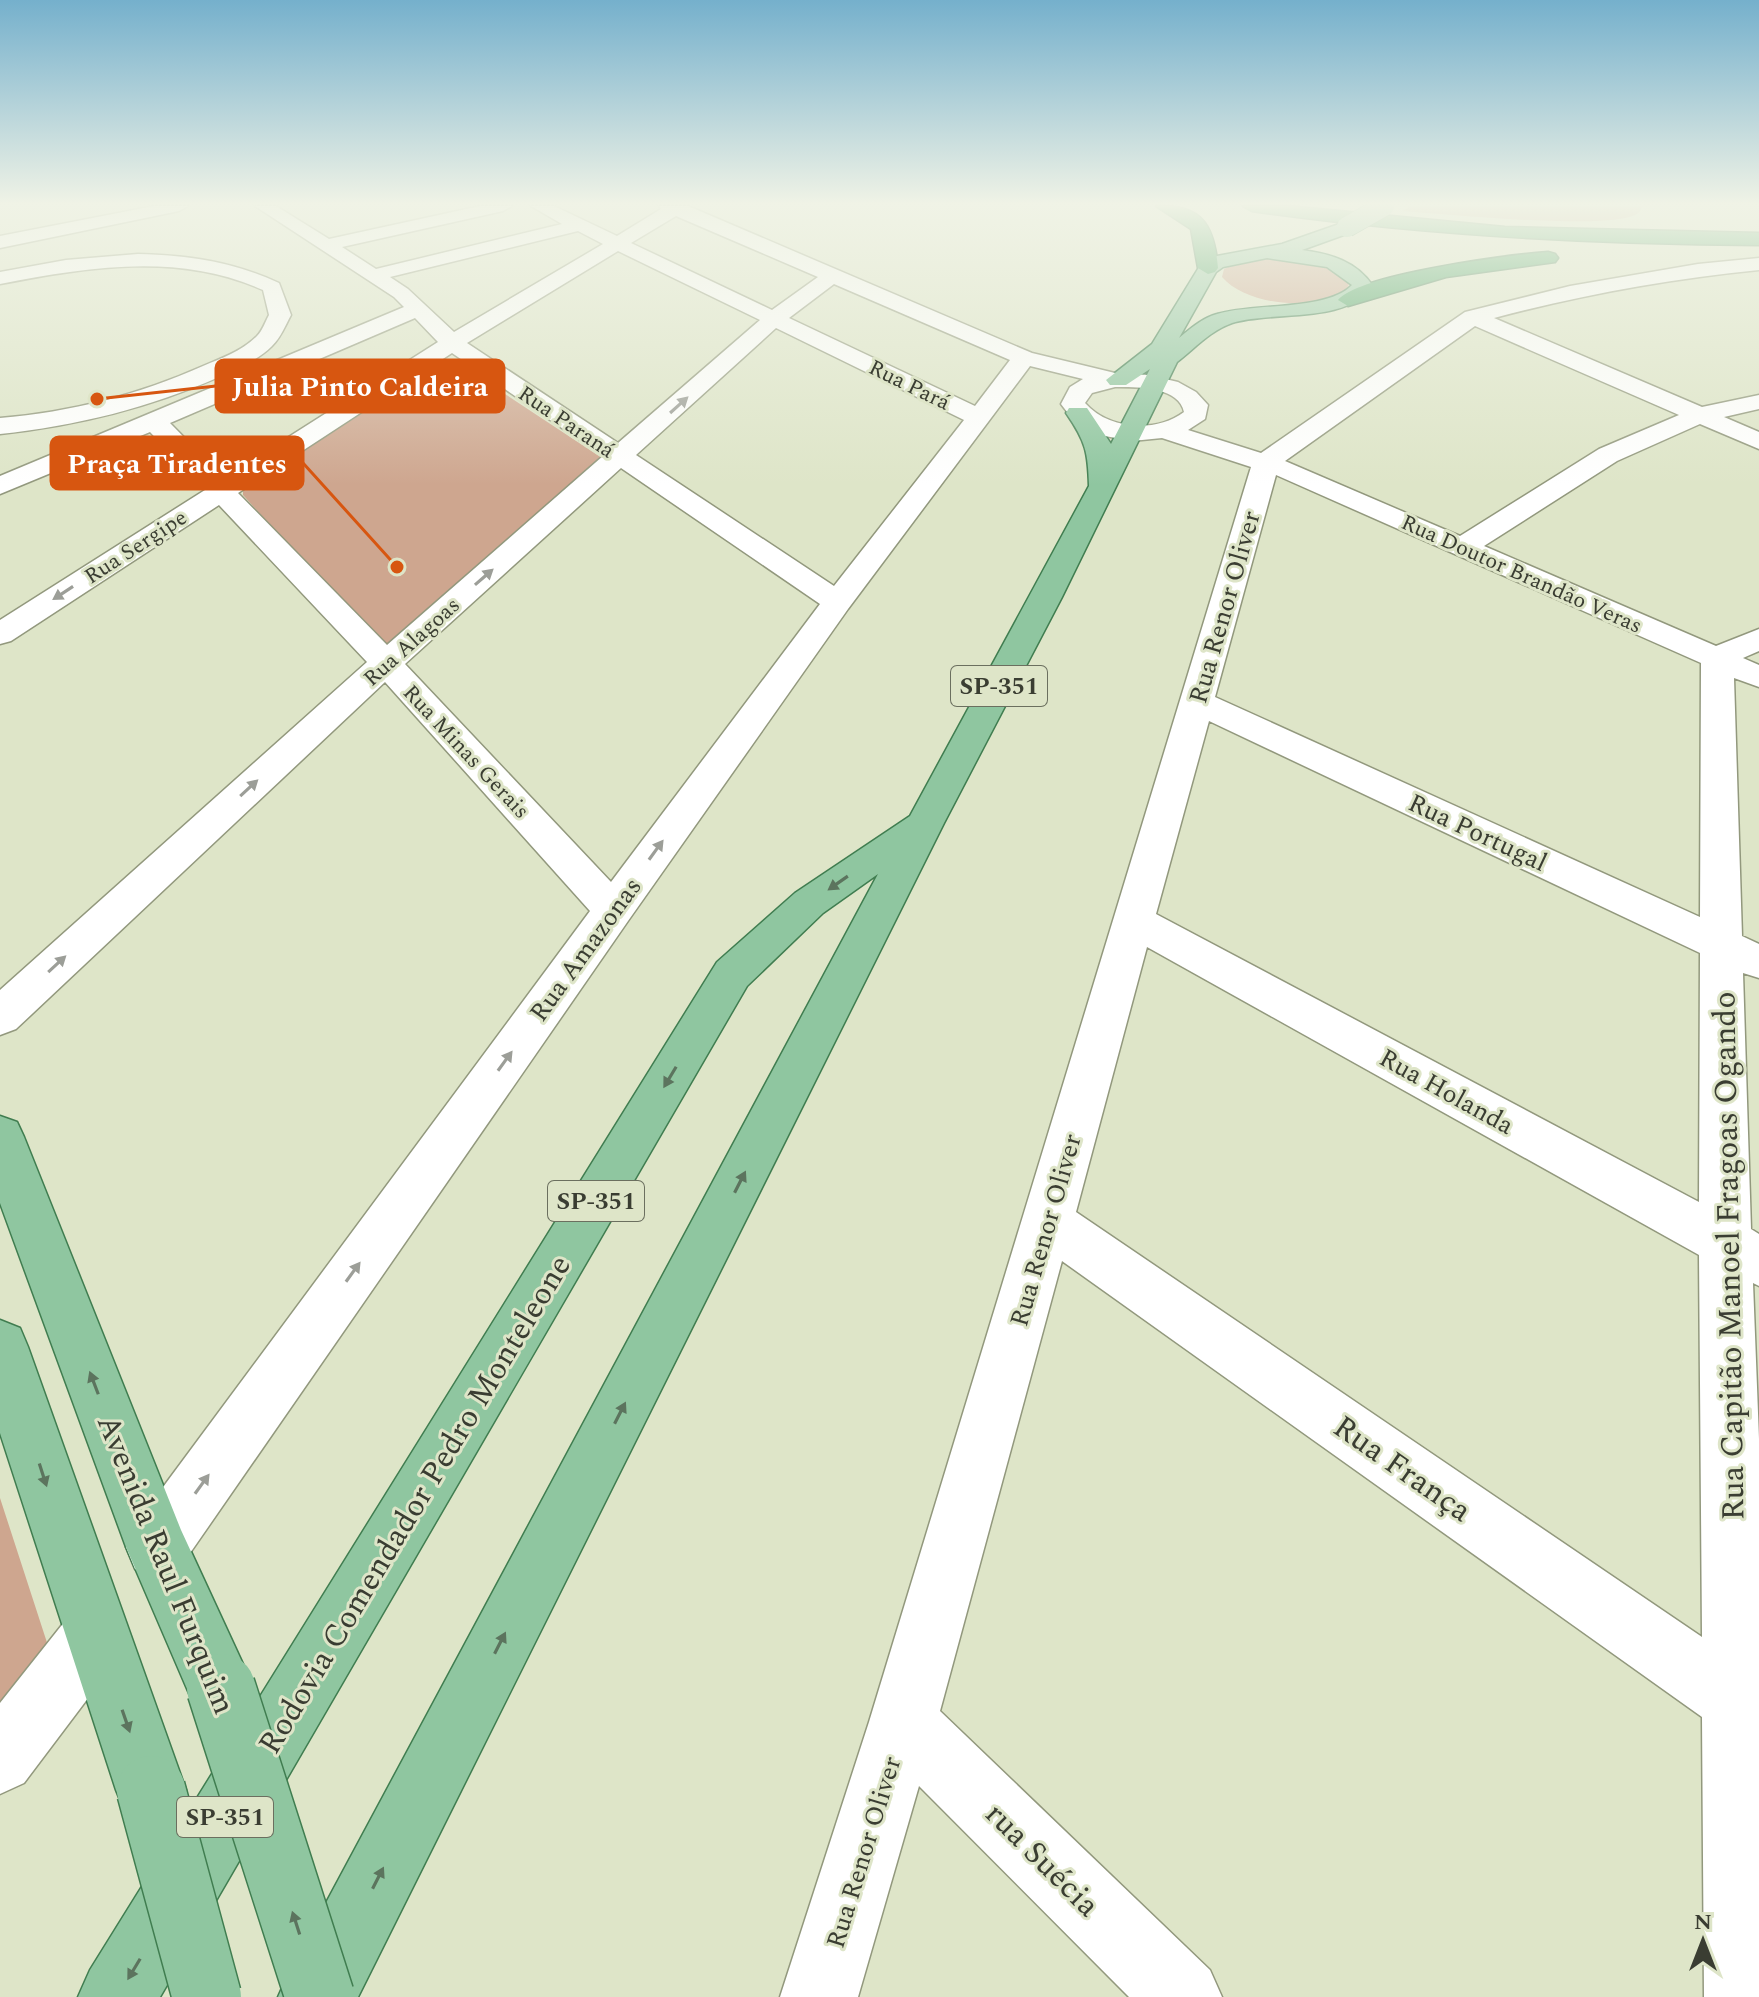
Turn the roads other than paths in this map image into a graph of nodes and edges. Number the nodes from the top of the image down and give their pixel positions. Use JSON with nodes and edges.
{"nodes":[{"id":1,"x":275,"y":299,"type":"edge"},
{"id":2,"x":406,"y":299,"type":"edge"},
{"id":3,"x":523,"y":299,"type":"edge"},
{"id":4,"x":736,"y":299,"type":"edge"},
{"id":5,"x":801,"y":299,"type":"edge"},
{"id":6,"x":866,"y":299,"type":"edge"},
{"id":7,"x":1193,"y":299,"type":"edge"},
{"id":8,"x":1255,"y":299,"type":"edge"},
{"id":9,"x":1542,"y":299,"type":"edge"},
{"id":10,"x":1348,"y":300,"type":"edge"},
{"id":11,"x":1294,"y":307,"type":"junction"},
{"id":12,"x":416,"y":310,"type":"junction"},
{"id":13,"x":1473,"y":317,"type":"junction"},
{"id":14,"x":775,"y":318,"type":"junction"},
{"id":15,"x":1192,"y":340,"type":"junction"},
{"id":16,"x":452,"y":343,"type":"junction"},
{"id":17,"x":1168,"y":348,"type":"junction"},
{"id":18,"x":1116,"y":380,"type":"junction"},
{"id":19,"x":1156,"y":383,"type":"junction"},
{"id":20,"x":1007,"y":389,"type":"junction"},
{"id":21,"x":1759,"y":402,"type":"edge"},
{"id":22,"x":1068,"y":404,"type":"junction"},
{"id":23,"x":1192,"y":405,"type":"junction"},
{"id":24,"x":1700,"y":415,"type":"junction"},
{"id":25,"x":154,"y":421,"type":"junction"},
{"id":26,"x":0,"y":426,"type":"edge"},
{"id":27,"x":1130,"y":431,"type":"junction"},
{"id":28,"x":1159,"y":431,"type":"junction"},
{"id":29,"x":1759,"y":441,"type":"edge"},
{"id":30,"x":621,"y":457,"type":"junction"},
{"id":31,"x":1273,"y":464,"type":"junction"},
{"id":32,"x":1102,"y":485,"type":"junction"},
{"id":33,"x":0,"y":486,"type":"edge"},
{"id":34,"x":219,"y":491,"type":"junction"},
{"id":35,"x":1462,"y":547,"type":"junction"},
{"id":36,"x":1071,"y":548,"type":"junction"},
{"id":37,"x":837,"y":602,"type":"junction"},
{"id":38,"x":0,"y":634,"type":"edge"},
{"id":39,"x":1745,"y":658,"type":"edge"},
{"id":40,"x":386,"y":663,"type":"junction"},
{"id":41,"x":1197,"y":702,"type":"junction"},
{"id":42,"x":925,"y":823,"type":"junction"},
{"id":43,"x":613,"y":910,"type":"junction"},
{"id":44,"x":1134,"y":921,"type":"junction"},
{"id":45,"x":1741,"y":954,"type":"edge"},
{"id":46,"x":0,"y":1017,"type":"edge"},
{"id":47,"x":0,"y":1137,"type":"edge"},
{"id":48,"x":1047,"y":1221,"type":"junction"},
{"id":49,"x":1742,"y":1252,"type":"edge"},
{"id":50,"x":0,"y":1347,"type":"edge"},
{"id":51,"x":157,"y":1547,"type":"junction"},
{"id":52,"x":96,"y":1634,"type":"junction"},
{"id":53,"x":1748,"y":1708,"type":"edge"},
{"id":54,"x":903,"y":1722,"type":"junction"},
{"id":55,"x":0,"y":1759,"type":"edge"},
{"id":56,"x":117,"y":1997,"type":"edge"},
{"id":57,"x":207,"y":1997,"type":"edge"},
{"id":58,"x":318,"y":1997,"type":"edge"},
{"id":59,"x":819,"y":1997,"type":"edge"},
{"id":60,"x":1183,"y":1997,"type":"edge"},
{"id":61,"x":1743,"y":1997,"type":"edge"}],
"edges":[{"from":1,"to":26,"type":"street"},
{"from":2,"to":12,"type":"street","name":"Rua Paraná"},
{"from":3,"to":16,"type":"street","name":"Rua Sergipe"},
{"from":4,"to":14,"type":"street","name":"Rua Pará"},
{"from":5,"to":14,"type":"street","name":"Rua Alagoas"},
{"from":6,"to":20,"type":"street"},
{"from":7,"to":17,"type":"main road","name":"Rodovia Comendador Pedro Monteleone","number":"SP-351"},
{"from":8,"to":11,"type":"main road","number":"SP-351"},
{"from":9,"to":13,"type":"street"},
{"from":10,"to":11,"type":"main road","name":"Rodovia Comendador Pedro Monteleone","number":"SP-351"},
{"from":11,"to":15,"type":"main road","name":"Rodovia Comendador Pedro Monteleone","number":"SP-351"},
{"from":12,"to":16,"type":"street","name":"Rua Paraná"},
{"from":12,"to":25,"type":"street"},
{"from":13,"to":24,"type":"street"},
{"from":13,"to":31,"type":"street"},
{"from":14,"to":20,"type":"street","name":"Rua Pará"},
{"from":30,"to":14,"type":"street","name":"Rua Alagoas","one_way":true},
{"from":15,"to":17,"type":"main road","name":"Rodovia Comendador Pedro Monteleone","number":"SP-351"},
{"from":15,"to":23,"type":"main road"},
{"from":16,"to":30,"type":"street","name":"Rua Paraná"},
{"from":16,"to":34,"type":"street","name":"Rua Sergipe"},
{"from":17,"to":18,"type":"main road"},
{"from":17,"to":19,"type":"main road","name":"Rodovia Comendador Pedro Monteleone","number":"SP-351"},
{"from":18,"to":19,"type":"street","name":"Rua Doutor Brandão Veras"},
{"from":18,"to":20,"type":"street"},
{"from":18,"to":22,"type":"street"},
{"from":19,"to":23,"type":"street","name":"Rua Doutor Brandão Veras"},
{"from":19,"to":27,"type":"main road","name":"Rodovia Comendador Pedro Monteleone","number":"SP-351"},
{"from":20,"to":37,"type":"street","name":"Rua Amazonas"},
{"from":21,"to":24,"type":"street"},
{"from":22,"to":27,"type":"street"},
{"from":22,"to":32,"type":"main road"},
{"from":23,"to":28,"type":"street"},
{"from":23,"to":31,"type":"street","name":"Rua Doutor Brandão Veras"},
{"from":24,"to":29,"type":"street"},
{"from":24,"to":35,"type":"street"},
{"from":25,"to":33,"type":"street"},
{"from":25,"to":34,"type":"street","name":"Rua Minas Gerais"},
{"from":27,"to":28,"type":"street"},
{"from":27,"to":32,"type":"main road","name":"Rodovia Comendador Pedro Monteleone","number":"SP-351"},
{"from":28,"to":31,"type":"street"},
{"from":28,"to":36,"type":"main road"},
{"from":30,"to":37,"type":"street","name":"Rua Paraná"},
{"from":40,"to":30,"type":"street","name":"Rua Alagoas","one_way":true},
{"from":31,"to":35,"type":"street","name":"Rua Doutor Brandão Veras"},
{"from":31,"to":41,"type":"street","name":"Rua Renor Oliver"},
{"from":32,"to":36,"type":"main road","name":"Rodovia Comendador Pedro Monteleone","number":"SP-351"},
{"from":34,"to":38,"type":"street","name":"Rua Sergipe","one_way":true},
{"from":34,"to":40,"type":"street","name":"Rua Minas Gerais"},
{"from":35,"to":39,"type":"street","name":"Rua Doutor Brandão Veras"},
{"from":36,"to":42,"type":"main road","name":"Rodovia Comendador Pedro Monteleone","number":"SP-351"},
{"from":43,"to":37,"type":"street","name":"Rua Amazonas","one_way":true},
{"from":39,"to":45,"type":"street","name":"Rua Capitão Manoel Fragoas Ogando"},
{"from":40,"to":43,"type":"street","name":"Rua Minas Gerais"},
{"from":46,"to":40,"type":"street","name":"Rua Alagoas","one_way":true},
{"from":41,"to":44,"type":"street","name":"Rua Renor Oliver"},
{"from":41,"to":45,"type":"street","name":"Rua Portugal"},
{"from":42,"to":56,"type":"main road","name":"Rodovia Comendador Pedro Monteleone","number":"SP-351","one_way":true},
{"from":58,"to":42,"type":"main road","name":"Rodovia Comendador Pedro Monteleone","number":"SP-351","one_way":true},
{"from":51,"to":43,"type":"street","name":"Rua Amazonas","one_way":true},
{"from":44,"to":48,"type":"street","name":"Rua Renor Oliver"},
{"from":44,"to":49,"type":"street","name":"Rua Holanda"},
{"from":45,"to":49,"type":"street","name":"Rua Capitão Manoel Fragoas Ogando"},
{"from":51,"to":47,"type":"main road","name":"Avenida Raul Furquim","one_way":true},
{"from":48,"to":53,"type":"street","name":"Rua França"},
{"from":48,"to":54,"type":"street","name":"Rua Renor Oliver"},
{"from":49,"to":53,"type":"street","name":"Rua Capitão Manoel Fragoas Ogando"},
{"from":50,"to":52,"type":"main road","one_way":true},
{"from":58,"to":51,"type":"main road","name":"Avenida Raul Furquim","one_way":true,"bridge":true},
{"from":52,"to":55,"type":"street"},
{"from":52,"to":57,"type":"main road","one_way":true,"bridge":true},
{"from":53,"to":61,"type":"street","name":"Rua Capitão Manoel Fragoas Ogando"},
{"from":54,"to":59,"type":"street","name":"Rua Renor Oliver"},
{"from":54,"to":60,"type":"street","name":"rua Suécia"}]}
